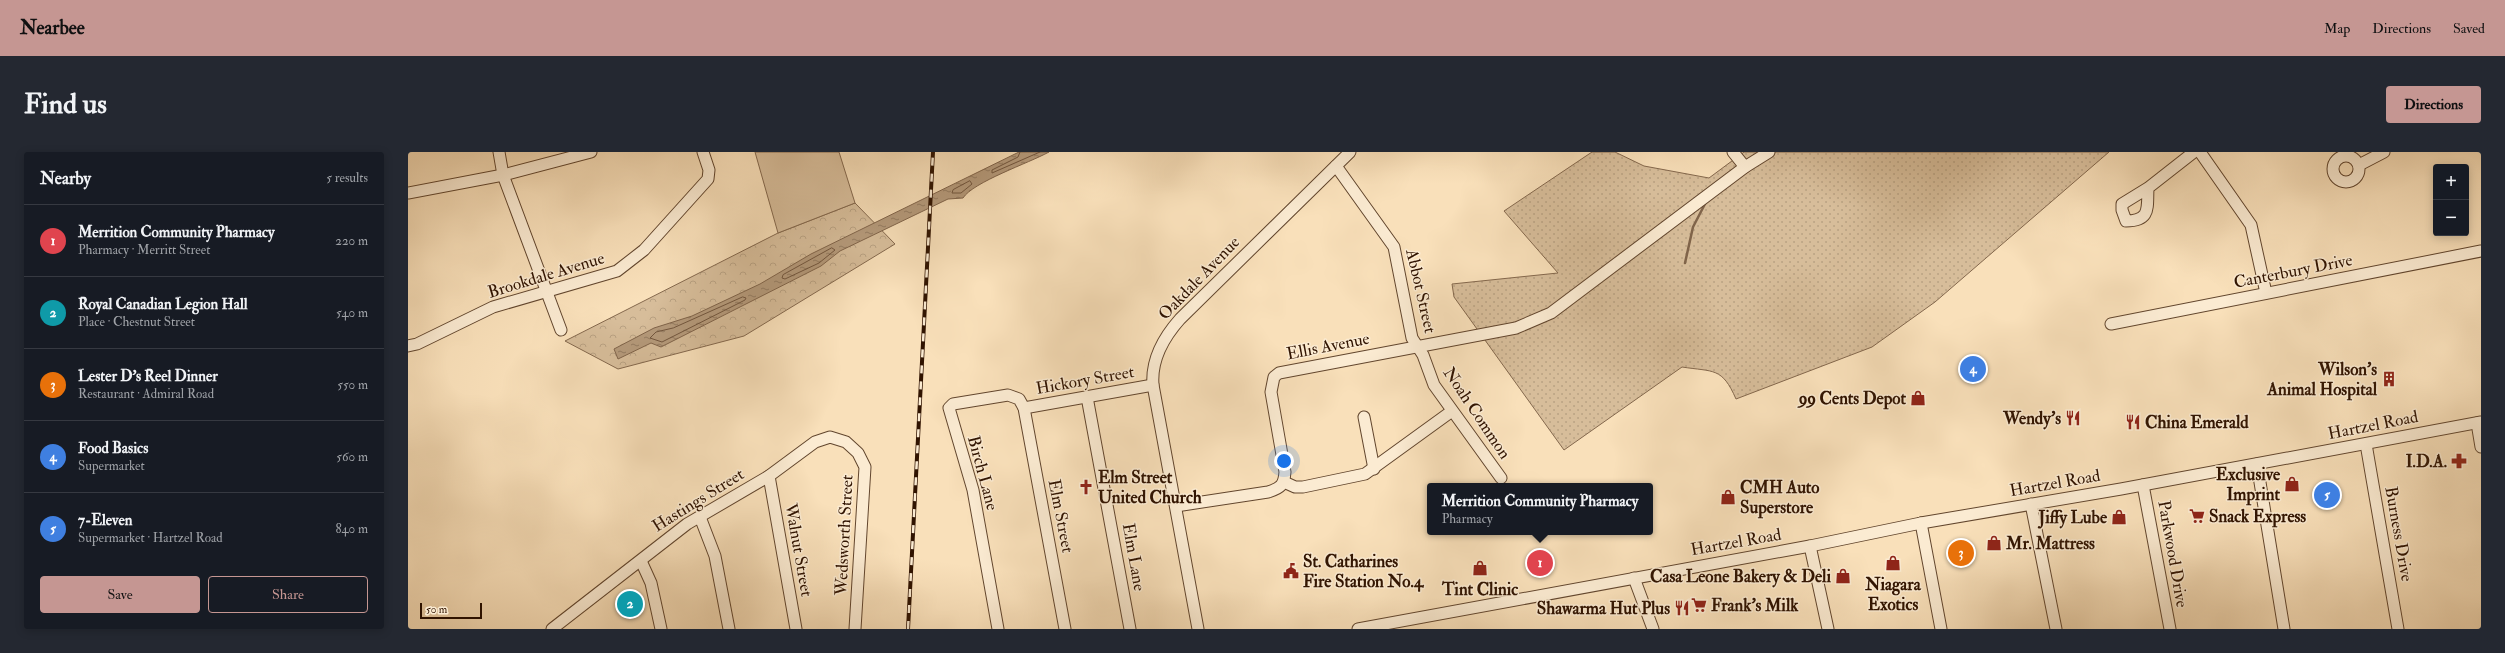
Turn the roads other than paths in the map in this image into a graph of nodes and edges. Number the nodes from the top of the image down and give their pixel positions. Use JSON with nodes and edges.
{"nodes":[{"id":1,"x":499,"y":152,"type":"edge"},
{"id":2,"x":591,"y":152,"type":"edge"},
{"id":3,"x":703,"y":152,"type":"edge"},
{"id":4,"x":1350,"y":152,"type":"edge"},
{"id":5,"x":1733,"y":152,"type":"edge"},
{"id":6,"x":1769,"y":152,"type":"edge"},
{"id":7,"x":2194,"y":152,"type":"edge"},
{"id":8,"x":2200,"y":152,"type":"edge"},
{"id":9,"x":2384,"y":152,"type":"edge"},
{"id":10,"x":2359,"y":165,"type":"dead end"},
{"id":11,"x":1336,"y":166,"type":"junction"},
{"id":12,"x":1745,"y":167,"type":"junction"},
{"id":13,"x":503,"y":175,"type":"junction"},
{"id":14,"x":2148,"y":188,"type":"dead end"},
{"id":15,"x":408,"y":193,"type":"edge"},
{"id":16,"x":2481,"y":251,"type":"edge"},
{"id":17,"x":548,"y":293,"type":"junction"},
{"id":18,"x":2266,"y":293,"type":"junction"},
{"id":19,"x":2111,"y":324,"type":"dead end"},
{"id":20,"x":561,"y":330,"type":"dead end"},
{"id":21,"x":408,"y":346,"type":"edge"},
{"id":22,"x":1416,"y":346,"type":"junction"},
{"id":23,"x":1152,"y":385,"type":"junction"},
{"id":24,"x":1087,"y":397,"type":"junction"},
{"id":25,"x":1024,"y":408,"type":"junction"},
{"id":26,"x":1452,"y":411,"type":"junction"},
{"id":27,"x":1364,"y":417,"type":"dead end"},
{"id":28,"x":2479,"y":422,"type":"edge"},
{"id":29,"x":830,"y":437,"type":"joint"},
{"id":30,"x":2366,"y":444,"type":"junction"},
{"id":31,"x":2481,"y":447,"type":"edge"},
{"id":32,"x":2257,"y":464,"type":"junction"},
{"id":33,"x":1374,"y":469,"type":"junction"},
{"id":34,"x":769,"y":476,"type":"junction"},
{"id":35,"x":1500,"y":478,"type":"dead end"},
{"id":36,"x":1284,"y":482,"type":"junction"},
{"id":37,"x":2143,"y":485,"type":"junction"},
{"id":38,"x":2032,"y":504,"type":"junction"},
{"id":39,"x":1176,"y":506,"type":"junction"},
{"id":40,"x":700,"y":517,"type":"junction"},
{"id":41,"x":1921,"y":523,"type":"junction"},
{"id":42,"x":1810,"y":546,"type":"junction"},
{"id":43,"x":641,"y":561,"type":"junction"},
{"id":44,"x":1634,"y":578,"type":"junction"},
{"id":45,"x":552,"y":629,"type":"edge"},
{"id":46,"x":661,"y":629,"type":"edge"},
{"id":47,"x":729,"y":629,"type":"edge"},
{"id":48,"x":796,"y":629,"type":"edge"},
{"id":49,"x":855,"y":629,"type":"edge"},
{"id":50,"x":998,"y":629,"type":"edge"},
{"id":51,"x":1065,"y":629,"type":"edge"},
{"id":52,"x":1130,"y":629,"type":"edge"},
{"id":53,"x":1198,"y":629,"type":"edge"},
{"id":54,"x":1358,"y":629,"type":"edge"},
{"id":55,"x":1653,"y":629,"type":"edge"},
{"id":56,"x":1828,"y":629,"type":"edge"},
{"id":57,"x":1940,"y":629,"type":"edge"},
{"id":58,"x":2056,"y":629,"type":"edge"},
{"id":59,"x":2170,"y":629,"type":"edge"},
{"id":60,"x":2284,"y":629,"type":"edge"},
{"id":61,"x":2398,"y":629,"type":"edge"}],
"edges":[{"from":1,"to":13,"type":"street"},
{"from":2,"to":13,"type":"street"},
{"from":3,"to":17,"type":"street","name":"Brookdale Avenue"},
{"from":4,"to":11,"type":"street","name":"Oakdale Avenue"},
{"from":5,"to":12,"type":"street"},
{"from":6,"to":12,"type":"street"},
{"from":7,"to":14,"type":"street"},
{"from":8,"to":18,"type":"street"},
{"from":9,"to":10,"type":"street"},
{"from":11,"to":22,"type":"street","name":"Abbot Street"},
{"from":11,"to":23,"type":"street","name":"Oakdale Avenue"},
{"from":12,"to":22,"type":"street"},
{"from":13,"to":15,"type":"street"},
{"from":13,"to":17,"type":"street"},
{"from":16,"to":18,"type":"street","name":"Canterbury Drive"},
{"from":17,"to":20,"type":"street"},
{"from":17,"to":21,"type":"street","name":"Brookdale Avenue"},
{"from":18,"to":19,"type":"street","name":"Canterbury Drive"},
{"from":22,"to":26,"type":"street","name":"Noah Common"},
{"from":22,"to":36,"type":"street","name":"Ellis Avenue"},
{"from":23,"to":24,"type":"street","name":"Hickory Street"},
{"from":23,"to":39,"type":"street","name":"Oakdale Avenue"},
{"from":24,"to":25,"type":"street","name":"Hickory Street"},
{"from":24,"to":52,"type":"street","name":"Elm Lane"},
{"from":25,"to":50,"type":"street","name":"Birch Lane"},
{"from":25,"to":51,"type":"street","name":"Elm Street"},
{"from":26,"to":33,"type":"street"},
{"from":26,"to":35,"type":"street","name":"Noah Common"},
{"from":27,"to":33,"type":"street"},
{"from":28,"to":30,"type":"street","name":"Hartzel Road"},
{"from":28,"to":31,"type":"street"},
{"from":29,"to":34,"type":"street","name":"Hastings Street"},
{"from":29,"to":49,"type":"street","name":"Wedsworth Street"},
{"from":30,"to":32,"type":"street","name":"Hartzel Road"},
{"from":30,"to":61,"type":"street","name":"Burness Drive"},
{"from":32,"to":37,"type":"street","name":"Hartzel Road"},
{"from":32,"to":60,"type":"street"},
{"from":33,"to":36,"type":"street"},
{"from":34,"to":40,"type":"street","name":"Hastings Street"},
{"from":34,"to":48,"type":"street","name":"Walnut Street"},
{"from":36,"to":39,"type":"street"},
{"from":37,"to":38,"type":"street","name":"Hartzel Road"},
{"from":37,"to":59,"type":"street","name":"Parkwood Drive"},
{"from":38,"to":41,"type":"street","name":"Hartzel Road"},
{"from":38,"to":58,"type":"street"},
{"from":39,"to":53,"type":"street","name":"Oakdale Avenue"},
{"from":40,"to":43,"type":"street","name":"Hastings Street"},
{"from":40,"to":47,"type":"street"},
{"from":41,"to":42,"type":"street","name":"Hartzel Road"},
{"from":41,"to":57,"type":"street"},
{"from":42,"to":44,"type":"street","name":"Hartzel Road"},
{"from":42,"to":56,"type":"street"},
{"from":43,"to":45,"type":"street","name":"Hastings Street"},
{"from":43,"to":46,"type":"street"},
{"from":44,"to":54,"type":"street","name":"Hartzel Road"},
{"from":44,"to":55,"type":"street"}]}
